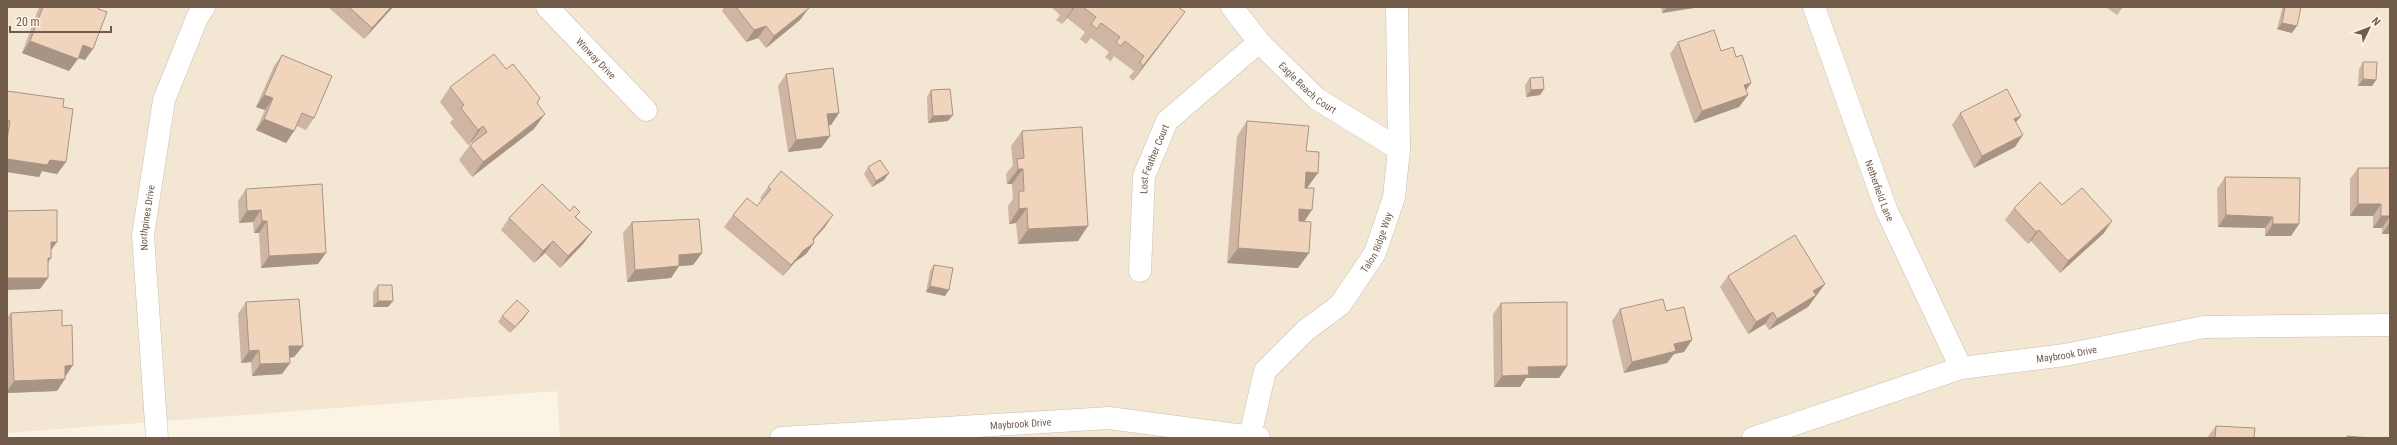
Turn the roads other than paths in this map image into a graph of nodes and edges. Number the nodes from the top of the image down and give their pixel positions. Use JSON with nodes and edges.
{"nodes":[{"id":1,"x":204,"y":7,"type":"edge"},
{"id":2,"x":547,"y":7,"type":"edge"},
{"id":3,"x":1232,"y":7,"type":"edge"},
{"id":4,"x":1397,"y":7,"type":"edge"},
{"id":5,"x":1814,"y":7,"type":"edge"},
{"id":6,"x":1259,"y":42,"type":"junction"},
{"id":7,"x":646,"y":110,"type":"dead end"},
{"id":8,"x":1399,"y":149,"type":"junction"},
{"id":9,"x":1140,"y":271,"type":"dead end"},
{"id":10,"x":2390,"y":325,"type":"edge"},
{"id":11,"x":1961,"y":368,"type":"junction"},
{"id":12,"x":1254,"y":437,"type":"edge"},
{"id":13,"x":157,"y":438,"type":"edge"},
{"id":14,"x":781,"y":438,"type":"edge"},
{"id":15,"x":1754,"y":438,"type":"edge"}],
"edges":[{"from":1,"to":13,"type":"street","name":"Northpines Drive"},
{"from":2,"to":7,"type":"street","name":"Winway Drive"},
{"from":3,"to":6,"type":"street","name":"Eagle Beach Court"},
{"from":4,"to":8,"type":"street","name":"Talon Ridge Way"},
{"from":5,"to":11,"type":"street","name":"Netherfield Lane"},
{"from":6,"to":8,"type":"street","name":"Eagle Beach Court"},
{"from":6,"to":9,"type":"street","name":"Lost Feather Court"},
{"from":8,"to":12,"type":"street","name":"Talon Ridge Way"},
{"from":10,"to":11,"type":"street","name":"Maybrook Drive"},
{"from":11,"to":15,"type":"street","name":"Maybrook Drive"},
{"from":12,"to":14,"type":"street","name":"Maybrook Drive"}]}
